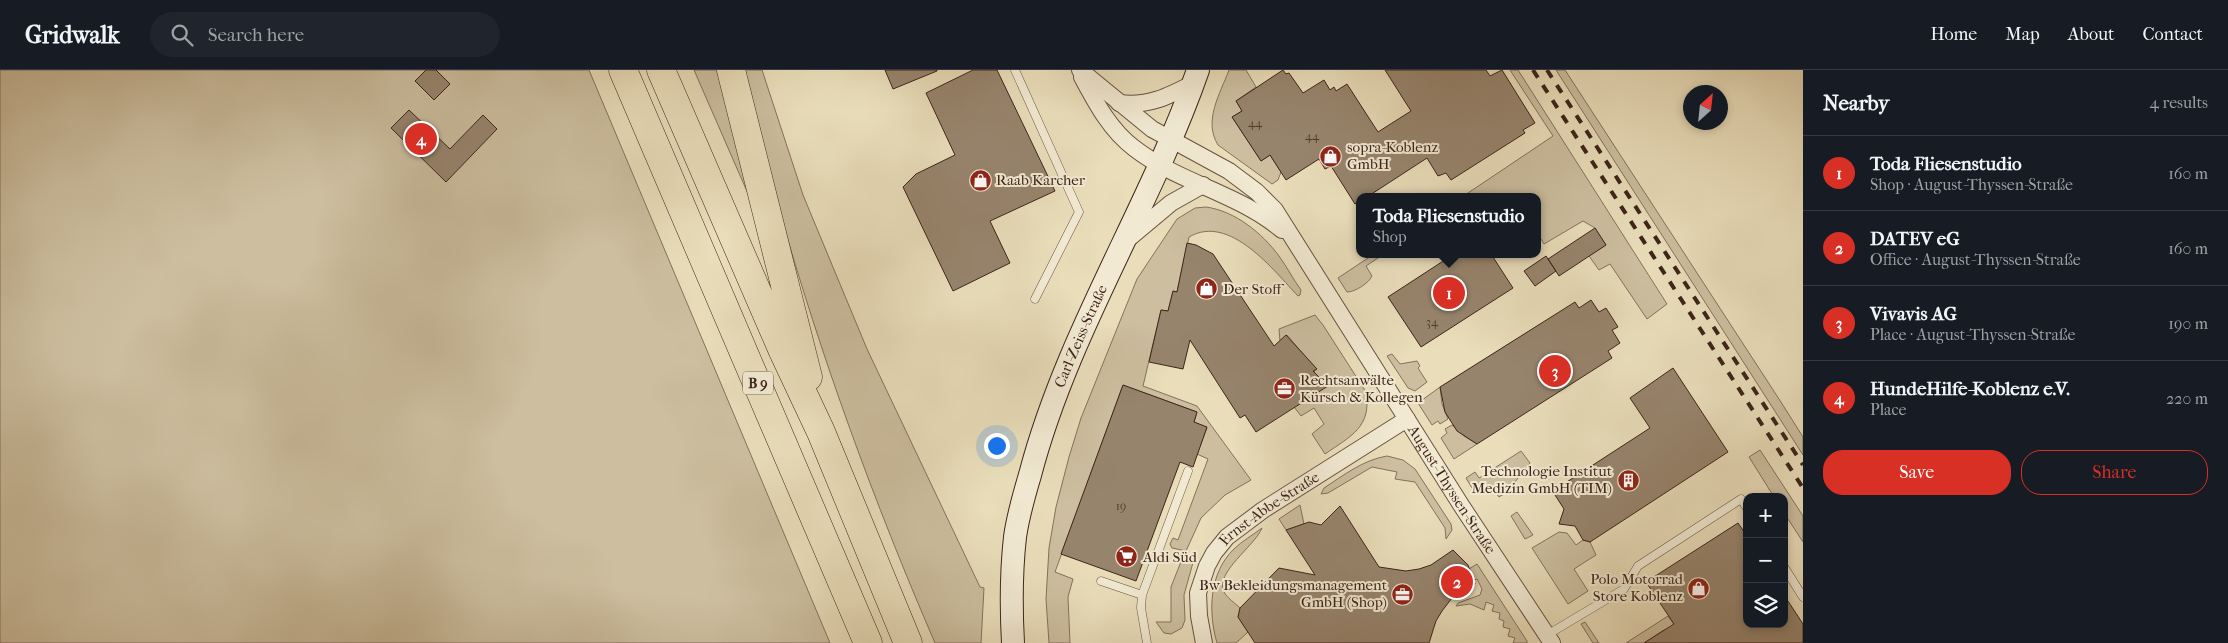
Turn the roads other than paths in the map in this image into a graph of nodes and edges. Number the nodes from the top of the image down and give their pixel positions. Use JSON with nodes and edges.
{"nodes":[{"id":1,"x":604,"y":70,"type":"edge"},
{"id":2,"x":623,"y":70,"type":"edge"},
{"id":3,"x":662,"y":70,"type":"edge"},
{"id":4,"x":732,"y":70,"type":"edge"},
{"id":5,"x":1015,"y":70,"type":"edge"},
{"id":6,"x":1079,"y":70,"type":"edge"},
{"id":7,"x":1196,"y":76,"type":"edge"},
{"id":8,"x":1119,"y":103,"type":"junction"},
{"id":9,"x":646,"y":124,"type":"junction"},
{"id":10,"x":1171,"y":140,"type":"junction"},
{"id":11,"x":1161,"y":165,"type":"junction"},
{"id":12,"x":1203,"y":185,"type":"junction"},
{"id":13,"x":1289,"y":236,"type":"junction"},
{"id":14,"x":1124,"y":242,"type":"junction"},
{"id":15,"x":1035,"y":299,"type":"dead end"},
{"id":16,"x":1407,"y":419,"type":"junction"},
{"id":17,"x":821,"y":432,"type":"junction"},
{"id":18,"x":1188,"y":471,"type":"dead end"},
{"id":19,"x":1743,"y":502,"type":"edge"},
{"id":20,"x":1788,"y":574,"type":"edge"},
{"id":21,"x":1101,"y":581,"type":"dead end"},
{"id":22,"x":1142,"y":595,"type":"junction"},
{"id":23,"x":1803,"y":598,"type":"edge"},
{"id":24,"x":1550,"y":639,"type":"edge"},
{"id":25,"x":868,"y":643,"type":"edge"},
{"id":26,"x":908,"y":643,"type":"edge"},
{"id":27,"x":1013,"y":643,"type":"edge"},
{"id":28,"x":1147,"y":643,"type":"edge"},
{"id":29,"x":1204,"y":643,"type":"edge"}],
"edges":[{"from":1,"to":9,"type":"highway"},
{"from":2,"to":9,"type":"highway","number":"B 9"},
{"from":3,"to":17,"type":"highway","number":"B 9"},
{"from":4,"to":17,"type":"highway"},
{"from":5,"to":15,"type":"lane"},
{"from":6,"to":8,"type":"street"},
{"from":6,"to":11,"type":"street"},
{"from":7,"to":8,"type":"street"},
{"from":7,"to":10,"type":"main road","name":"Carl-Zeiss-Straße"},
{"from":8,"to":10,"type":"street"},
{"from":9,"to":25,"type":"highway","number":"B 9"},
{"from":10,"to":11,"type":"main road","name":"Carl-Zeiss-Straße"},
{"from":10,"to":13,"type":"street","name":"August-Thyssen-Straße"},
{"from":11,"to":12,"type":"street","name":"August-Thyssen-Straße"},
{"from":11,"to":14,"type":"main road","name":"Carl-Zeiss-Straße"},
{"from":12,"to":13,"type":"street","name":"August-Thyssen-Straße"},
{"from":12,"to":14,"type":"street"},
{"from":13,"to":16,"type":"street","name":"August-Thyssen-Straße"},
{"from":14,"to":27,"type":"main road","name":"Carl-Zeiss-Straße"},
{"from":16,"to":24,"type":"street","name":"August-Thyssen-Straße"},
{"from":16,"to":29,"type":"street","name":"Ernst-Abbe-Straße"},
{"from":17,"to":26,"type":"highway","number":"B 9"},
{"from":18,"to":22,"type":"lane"},
{"from":19,"to":24,"type":"lane"},
{"from":20,"to":23,"type":"lane"},
{"from":21,"to":22,"type":"lane"},
{"from":22,"to":28,"type":"lane"}]}
